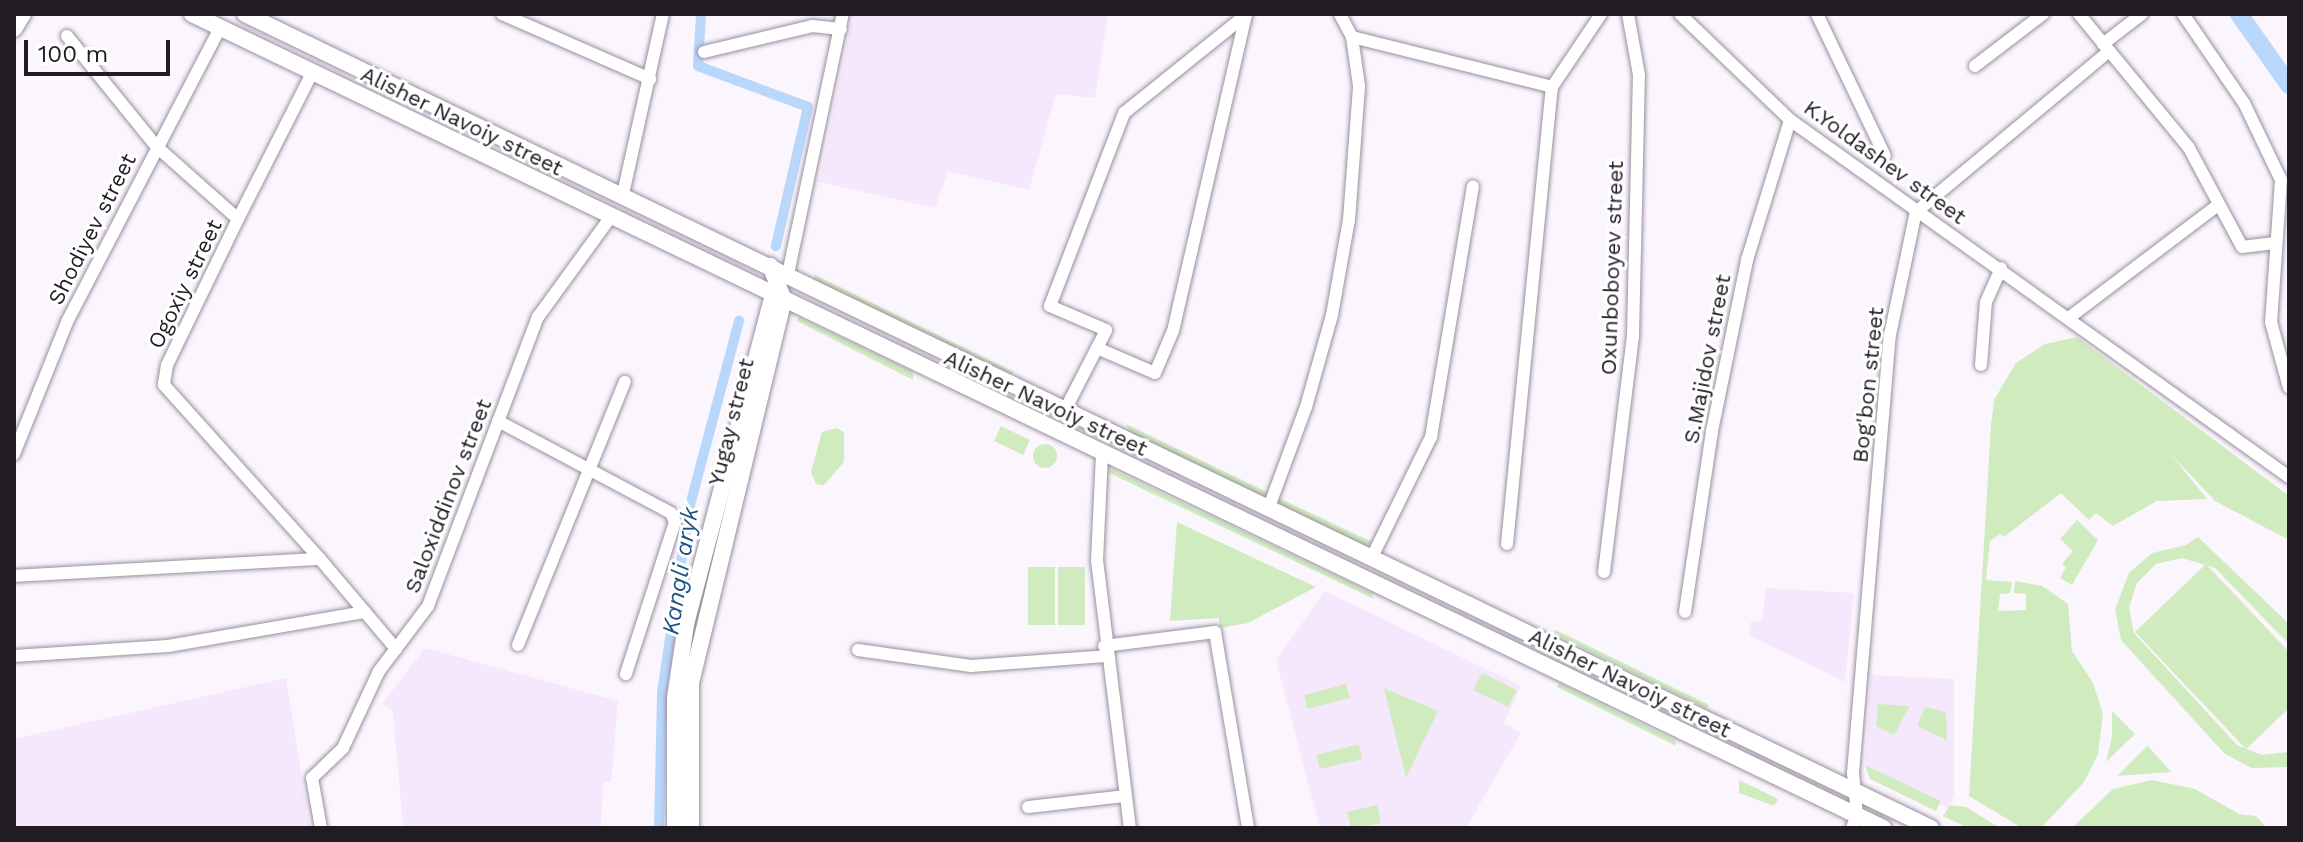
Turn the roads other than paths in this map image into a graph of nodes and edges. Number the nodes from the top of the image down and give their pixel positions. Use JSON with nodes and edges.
{"nodes":[{"id":1,"x":23,"y":14,"type":"edge"},
{"id":2,"x":192,"y":14,"type":"edge"},
{"id":3,"x":245,"y":14,"type":"edge"},
{"id":4,"x":502,"y":14,"type":"edge"},
{"id":5,"x":663,"y":14,"type":"edge"},
{"id":6,"x":843,"y":14,"type":"edge"},
{"id":7,"x":1247,"y":14,"type":"edge"},
{"id":8,"x":1340,"y":14,"type":"edge"},
{"id":9,"x":1601,"y":14,"type":"edge"},
{"id":10,"x":1628,"y":14,"type":"edge"},
{"id":11,"x":1680,"y":14,"type":"edge"},
{"id":12,"x":1833,"y":14,"type":"edge"},
{"id":13,"x":2043,"y":14,"type":"edge"},
{"id":14,"x":2079,"y":14,"type":"edge"},
{"id":15,"x":2142,"y":14,"type":"edge"},
{"id":16,"x":2183,"y":14,"type":"edge"},
{"id":17,"x":1819,"y":18,"type":"edge"},
{"id":18,"x":220,"y":28,"type":"junction"},
{"id":19,"x":14,"y":29,"type":"edge"},
{"id":20,"x":841,"y":29,"type":"junction"},
{"id":21,"x":67,"y":36,"type":"dead end"},
{"id":22,"x":1352,"y":37,"type":"junction"},
{"id":23,"x":2106,"y":48,"type":"junction"},
{"id":24,"x":704,"y":52,"type":"dead end"},
{"id":25,"x":1975,"y":66,"type":"dead end"},
{"id":26,"x":312,"y":73,"type":"junction"},
{"id":27,"x":650,"y":79,"type":"junction"},
{"id":28,"x":1552,"y":87,"type":"junction"},
{"id":29,"x":1790,"y":120,"type":"junction"},
{"id":30,"x":499,"y":135,"type":"junction"},
{"id":31,"x":157,"y":147,"type":"junction"},
{"id":32,"x":1885,"y":156,"type":"dead end"},
{"id":33,"x":489,"y":159,"type":"junction"},
{"id":34,"x":1473,"y":186,"type":"dead end"},
{"id":35,"x":623,"y":194,"type":"junction"},
{"id":36,"x":2218,"y":205,"type":"junction"},
{"id":37,"x":1916,"y":212,"type":"junction"},
{"id":38,"x":610,"y":218,"type":"junction"},
{"id":39,"x":238,"y":219,"type":"junction"},
{"id":40,"x":2275,"y":243,"type":"junction"},
{"id":41,"x":2001,"y":268,"type":"junction"},
{"id":42,"x":781,"y":288,"type":"junction"},
{"id":43,"x":2070,"y":317,"type":"junction"},
{"id":44,"x":1097,"y":348,"type":"junction"},
{"id":45,"x":1981,"y":365,"type":"dead end"},
{"id":46,"x":625,"y":382,"type":"dead end"},
{"id":47,"x":2289,"y":388,"type":"edge"},
{"id":48,"x":1065,"y":410,"type":"junction"},
{"id":49,"x":498,"y":421,"type":"junction"},
{"id":50,"x":14,"y":454,"type":"edge"},
{"id":51,"x":1102,"y":454,"type":"junction"},
{"id":52,"x":590,"y":467,"type":"junction"},
{"id":53,"x":2289,"y":477,"type":"edge"},
{"id":54,"x":1269,"y":507,"type":"junction"},
{"id":55,"x":1507,"y":544,"type":"dead end"},
{"id":56,"x":1372,"y":557,"type":"junction"},
{"id":57,"x":320,"y":559,"type":"junction"},
{"id":58,"x":1604,"y":572,"type":"dead end"},
{"id":59,"x":14,"y":576,"type":"edge"},
{"id":60,"x":1433,"y":587,"type":"junction"},
{"id":61,"x":1423,"y":609,"type":"junction"},
{"id":62,"x":365,"y":612,"type":"junction"},
{"id":63,"x":1685,"y":612,"type":"dead end"},
{"id":64,"x":518,"y":645,"type":"dead end"},
{"id":65,"x":396,"y":649,"type":"junction"},
{"id":66,"x":858,"y":650,"type":"dead end"},
{"id":67,"x":1105,"y":651,"type":"junction"},
{"id":68,"x":14,"y":656,"type":"edge"},
{"id":69,"x":626,"y":674,"type":"dead end"},
{"id":70,"x":1856,"y":791,"type":"junction"},
{"id":71,"x":1124,"y":796,"type":"junction"},
{"id":72,"x":1028,"y":807,"type":"dead end"},
{"id":73,"x":1854,"y":822,"type":"edge"},
{"id":74,"x":321,"y":828,"type":"edge"},
{"id":75,"x":675,"y":828,"type":"edge"},
{"id":76,"x":691,"y":828,"type":"edge"},
{"id":77,"x":1130,"y":828,"type":"edge"},
{"id":78,"x":1248,"y":828,"type":"edge"},
{"id":79,"x":1883,"y":828,"type":"edge"},
{"id":80,"x":1931,"y":828,"type":"edge"}],
"edges":[{"from":1,"to":19,"type":"main road"},
{"from":2,"to":18,"type":"main road","name":"Alisher Navoiy street"},
{"from":3,"to":30,"type":"main road","name":"Alisher Navoiy street"},
{"from":4,"to":27,"type":"street"},
{"from":5,"to":27,"type":"street"},
{"from":6,"to":20,"type":"street"},
{"from":7,"to":44,"type":"street"},
{"from":7,"to":44,"type":"street"},
{"from":8,"to":22,"type":"street"},
{"from":9,"to":28,"type":"street"},
{"from":10,"to":58,"type":"street","name":"Oxunboboyev street"},
{"from":11,"to":29,"type":"street","name":"K.Yoldashev street"},
{"from":12,"to":17,"type":"street"},
{"from":13,"to":25,"type":"street"},
{"from":14,"to":23,"type":"street"},
{"from":15,"to":23,"type":"street"},
{"from":16,"to":40,"type":"street"},
{"from":17,"to":32,"type":"street"},
{"from":18,"to":26,"type":"main road","name":"Alisher Navoiy street"},
{"from":18,"to":31,"type":"street","name":"Shodiyev street"},
{"from":20,"to":24,"type":"street"},
{"from":20,"to":42,"type":"street"},
{"from":21,"to":31,"type":"street","name":"Ogoxiy street"},
{"from":22,"to":28,"type":"street"},
{"from":22,"to":54,"type":"street"},
{"from":23,"to":36,"type":"street"},
{"from":23,"to":37,"type":"street"},
{"from":26,"to":33,"type":"main road","name":"Alisher Navoiy street"},
{"from":26,"to":39,"type":"street"},
{"from":27,"to":35,"type":"street"},
{"from":28,"to":55,"type":"street"},
{"from":29,"to":37,"type":"street","name":"K.Yoldashev street"},
{"from":29,"to":63,"type":"street","name":"S.Majidov street"},
{"from":30,"to":33,"type":"main road"},
{"from":30,"to":35,"type":"main road","name":"Alisher Navoiy street"},
{"from":31,"to":39,"type":"street","name":"Ogoxiy street"},
{"from":31,"to":50,"type":"street","name":"Shodiyev street"},
{"from":33,"to":38,"type":"main road","name":"Alisher Navoiy street"},
{"from":34,"to":56,"type":"street"},
{"from":35,"to":42,"type":"main road","name":"Alisher Navoiy street"},
{"from":36,"to":40,"type":"street"},
{"from":36,"to":43,"type":"street"},
{"from":37,"to":41,"type":"street","name":"K.Yoldashev street"},
{"from":37,"to":70,"type":"street","name":"Bog'bon street"},
{"from":38,"to":42,"type":"main road","name":"Alisher Navoiy street"},
{"from":38,"to":49,"type":"street","name":"Saloxiddinov street"},
{"from":39,"to":57,"type":"street","name":"Ogoxiy street"},
{"from":40,"to":47,"type":"street"},
{"from":41,"to":43,"type":"street","name":"K.Yoldashev street"},
{"from":41,"to":45,"type":"street"},
{"from":42,"to":48,"type":"main road","name":"Alisher Navoiy street"},
{"from":42,"to":51,"type":"main road","name":"Alisher Navoiy street"},
{"from":42,"to":75,"type":"main road","name":"Yugay street"},
{"from":42,"to":76,"type":"main road","name":"Yugay street"},
{"from":43,"to":53,"type":"street","name":"K.Yoldashev street"},
{"from":44,"to":48,"type":"street"},
{"from":46,"to":52,"type":"street"},
{"from":48,"to":54,"type":"main road","name":"Alisher Navoiy street"},
{"from":49,"to":52,"type":"street"},
{"from":49,"to":65,"type":"street","name":"Saloxiddinov street"},
{"from":51,"to":61,"type":"main road","name":"Alisher Navoiy street"},
{"from":51,"to":67,"type":"street"},
{"from":52,"to":64,"type":"street"},
{"from":52,"to":69,"type":"street"},
{"from":54,"to":56,"type":"main road","name":"Alisher Navoiy street"},
{"from":56,"to":60,"type":"main road","name":"Alisher Navoiy street"},
{"from":57,"to":59,"type":"street"},
{"from":57,"to":62,"type":"street"},
{"from":60,"to":61,"type":"main road"},
{"from":60,"to":70,"type":"main road","name":"Alisher Navoiy street"},
{"from":61,"to":73,"type":"main road","name":"Alisher Navoiy street"},
{"from":62,"to":65,"type":"street"},
{"from":62,"to":68,"type":"street"},
{"from":65,"to":74,"type":"street","name":"Saloxiddinov street"},
{"from":66,"to":67,"type":"street"},
{"from":67,"to":71,"type":"street"},
{"from":67,"to":78,"type":"street"},
{"from":70,"to":73,"type":"street","name":"Bog'bon street"},
{"from":70,"to":80,"type":"main road","name":"Alisher Navoiy street"},
{"from":71,"to":72,"type":"street"},
{"from":71,"to":77,"type":"street"},
{"from":73,"to":79,"type":"main road","name":"Alisher Navoiy street"}]}
